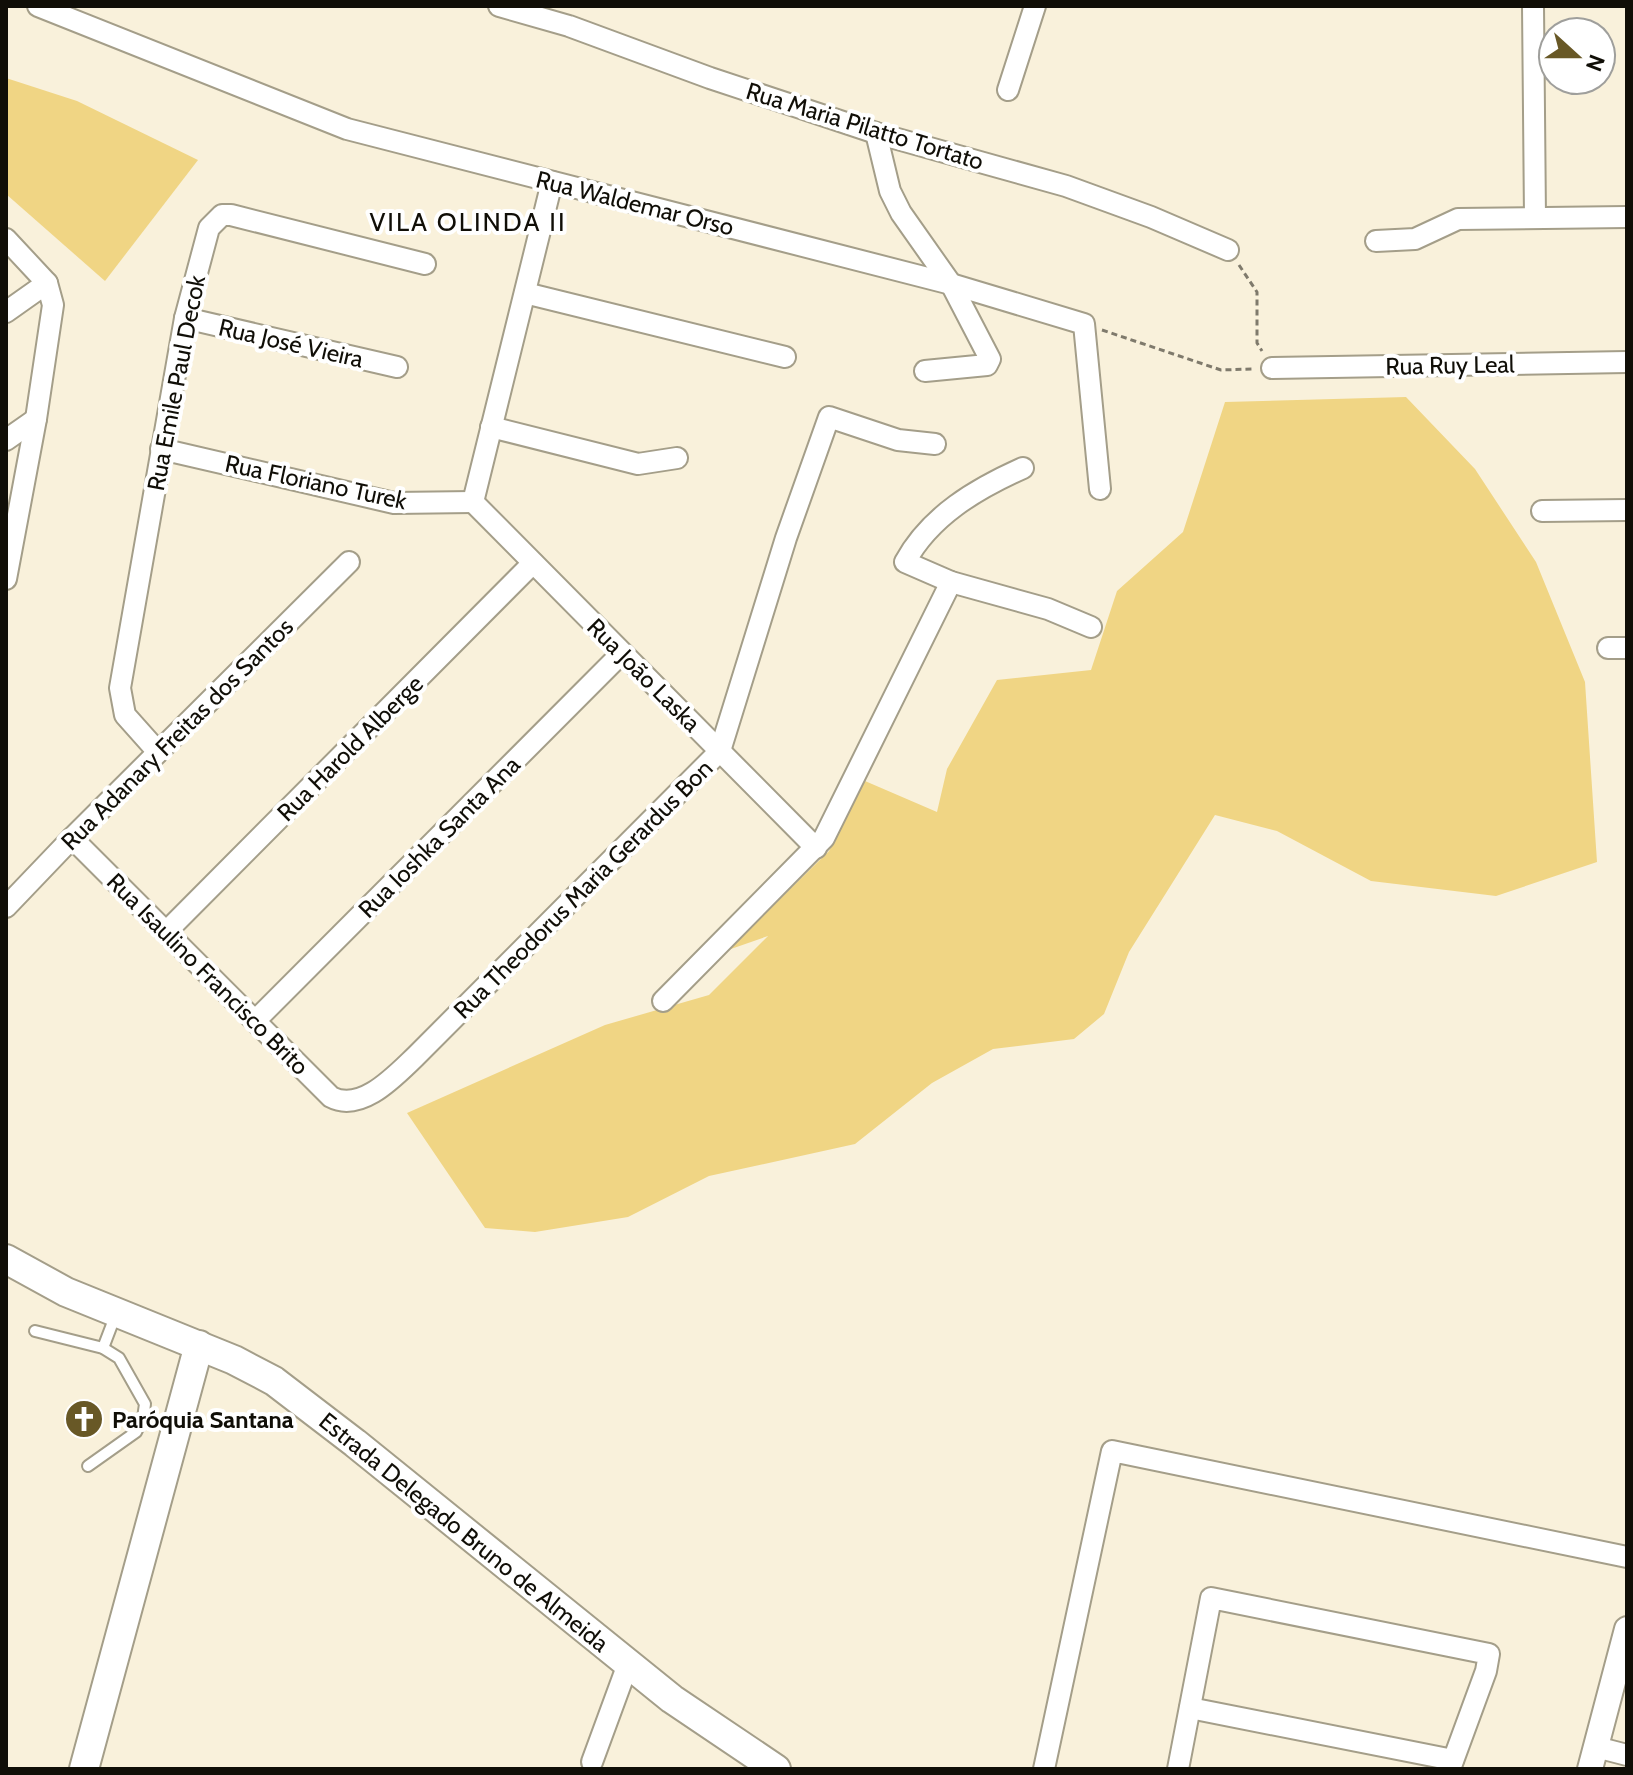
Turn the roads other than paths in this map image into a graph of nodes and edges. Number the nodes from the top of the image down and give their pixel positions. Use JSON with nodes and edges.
{"nodes":[{"id":1,"x":38,"y":6,"type":"edge"},
{"id":2,"x":499,"y":6,"type":"edge"},
{"id":3,"x":1035,"y":6,"type":"edge"},
{"id":4,"x":1533,"y":6,"type":"edge"},
{"id":5,"x":1008,"y":90,"type":"dead end"},
{"id":6,"x":876,"y":133,"type":"junction"},
{"id":7,"x":552,"y":182,"type":"junction"},
{"id":8,"x":1627,"y":217,"type":"edge"},
{"id":9,"x":1535,"y":218,"type":"junction"},
{"id":10,"x":6,"y":239,"type":"edge"},
{"id":11,"x":1376,"y":241,"type":"dead end"},
{"id":12,"x":1228,"y":250,"type":"road end"},
{"id":13,"x":425,"y":264,"type":"dead end"},
{"id":14,"x":47,"y":283,"type":"junction"},
{"id":15,"x":951,"y":284,"type":"junction"},
{"id":16,"x":525,"y":293,"type":"junction"},
{"id":17,"x":6,"y":312,"type":"edge"},
{"id":18,"x":185,"y":318,"type":"junction"},
{"id":19,"x":785,"y":357,"type":"dead end"},
{"id":20,"x":1627,"y":362,"type":"edge"},
{"id":21,"x":397,"y":367,"type":"dead end"},
{"id":22,"x":1272,"y":368,"type":"road end"},
{"id":23,"x":925,"y":371,"type":"dead end"},
{"id":24,"x":36,"y":419,"type":"junction"},
{"id":25,"x":491,"y":427,"type":"junction"},
{"id":26,"x":6,"y":440,"type":"edge"},
{"id":27,"x":935,"y":444,"type":"dead end"},
{"id":28,"x":161,"y":449,"type":"junction"},
{"id":29,"x":677,"y":458,"type":"dead end"},
{"id":30,"x":1023,"y":468,"type":"dead end"},
{"id":31,"x":1100,"y":489,"type":"dead end"},
{"id":32,"x":473,"y":502,"type":"junction"},
{"id":33,"x":1627,"y":510,"type":"edge"},
{"id":34,"x":1542,"y":511,"type":"dead end"},
{"id":35,"x":349,"y":562,"type":"dead end"},
{"id":36,"x":533,"y":563,"type":"junction"},
{"id":37,"x":6,"y":579,"type":"edge"},
{"id":38,"x":951,"y":582,"type":"junction"},
{"id":39,"x":1091,"y":627,"type":"dead end"},
{"id":40,"x":622,"y":653,"type":"junction"},
{"id":41,"x":720,"y":751,"type":"junction"},
{"id":42,"x":158,"y":752,"type":"junction"},
{"id":43,"x":72,"y":838,"type":"junction"},
{"id":44,"x":816,"y":848,"type":"junction"},
{"id":45,"x":6,"y":907,"type":"edge"},
{"id":46,"x":166,"y":932,"type":"junction"},
{"id":47,"x":663,"y":1001,"type":"dead end"},
{"id":48,"x":255,"y":1021,"type":"junction"},
{"id":49,"x":348,"y":1102,"type":"joint"},
{"id":50,"x":6,"y":1259,"type":"edge"},
{"id":51,"x":117,"y":1312,"type":"junction"},
{"id":52,"x":35,"y":1331,"type":"dead end"},
{"id":53,"x":199,"y":1345,"type":"junction"},
{"id":54,"x":103,"y":1348,"type":"junction"},
{"id":55,"x":88,"y":1466,"type":"dead end"},
{"id":56,"x":1627,"y":1557,"type":"edge"},
{"id":57,"x":1627,"y":1629,"type":"edge"},
{"id":58,"x":628,"y":1664,"type":"junction"},
{"id":59,"x":1190,"y":1708,"type":"junction"},
{"id":60,"x":1627,"y":1755,"type":"edge"},
{"id":61,"x":1593,"y":1758,"type":"edge"},
{"id":62,"x":592,"y":1762,"type":"dead end"},
{"id":63,"x":1452,"y":1764,"type":"edge"},
{"id":64,"x":84,"y":1769,"type":"edge"},
{"id":65,"x":776,"y":1769,"type":"edge"},
{"id":66,"x":1044,"y":1769,"type":"edge"},
{"id":67,"x":1178,"y":1769,"type":"edge"}],
"edges":[{"from":1,"to":7,"type":"street","name":"Rua Waldemar Orso"},
{"from":2,"to":6,"type":"street","name":"Rua Maria Pilatto Tortato"},
{"from":3,"to":5,"type":"street"},
{"from":4,"to":9,"type":"street"},
{"from":6,"to":12,"type":"street","name":"Rua Maria Pilatto Tortato"},
{"from":6,"to":15,"type":"street"},
{"from":7,"to":15,"type":"street","name":"Rua Waldemar Orso"},
{"from":7,"to":16,"type":"street"},
{"from":8,"to":9,"type":"street"},
{"from":9,"to":11,"type":"street"},
{"from":10,"to":14,"type":"street"},
{"from":13,"to":18,"type":"street","name":"Rua Emile Paul Decok"},
{"from":14,"to":17,"type":"street"},
{"from":14,"to":24,"type":"street"},
{"from":15,"to":23,"type":"street"},
{"from":15,"to":31,"type":"street","name":"Rua Waldemar Orso"},
{"from":16,"to":19,"type":"street"},
{"from":16,"to":25,"type":"street"},
{"from":18,"to":21,"type":"street","name":"Rua José Vieira"},
{"from":18,"to":28,"type":"street","name":"Rua Emile Paul Decok"},
{"from":20,"to":22,"type":"street","name":"Rua Ruy Leal"},
{"from":24,"to":26,"type":"street"},
{"from":24,"to":37,"type":"street"},
{"from":25,"to":29,"type":"street"},
{"from":25,"to":32,"type":"street"},
{"from":27,"to":41,"type":"street","name":"Rua Theodorus Maria Gerardus Bon"},
{"from":28,"to":32,"type":"street","name":"Rua Floriano Turek"},
{"from":28,"to":42,"type":"street","name":"Rua Emile Paul Decok"},
{"from":30,"to":38,"type":"street"},
{"from":32,"to":36,"type":"street","name":"Rua João Laska"},
{"from":33,"to":34,"type":"street"},
{"from":35,"to":42,"type":"street","name":"Rua Adanary Freitas dos Santos"},
{"from":36,"to":40,"type":"street","name":"Rua João Laska"},
{"from":36,"to":46,"type":"street","name":"Rua Harold Alberge"},
{"from":38,"to":39,"type":"street"},
{"from":38,"to":44,"type":"street"},
{"from":40,"to":41,"type":"street","name":"Rua João Laska"},
{"from":40,"to":48,"type":"street","name":"Rua Ioshka Santa Ana"},
{"from":41,"to":44,"type":"street","name":"Rua João Laska"},
{"from":41,"to":49,"type":"street","name":"Rua Theodorus Maria Gerardus Bon"},
{"from":42,"to":43,"type":"street","name":"Rua Adanary Freitas dos Santos"},
{"from":43,"to":45,"type":"street","name":"Rua Adanary Freitas dos Santos"},
{"from":43,"to":46,"type":"street","name":"Rua Isaulino Francisco Brito"},
{"from":44,"to":47,"type":"street"},
{"from":46,"to":48,"type":"street","name":"Rua Isaulino Francisco Brito"},
{"from":48,"to":49,"type":"street","name":"Rua Isaulino Francisco Brito"},
{"from":50,"to":51,"type":"main road","name":"Estrada Delegado Bruno de Almeida"},
{"from":51,"to":53,"type":"main road","name":"Estrada Delegado Bruno de Almeida"},
{"from":51,"to":54,"type":"lane"},
{"from":52,"to":54,"type":"lane"},
{"from":53,"to":58,"type":"main road","name":"Estrada Delegado Bruno de Almeida"},
{"from":53,"to":64,"type":"main road"},
{"from":54,"to":55,"type":"lane"},
{"from":56,"to":66,"type":"street"},
{"from":57,"to":61,"type":"street"},
{"from":58,"to":62,"type":"street"},
{"from":58,"to":65,"type":"main road","name":"Estrada Delegado Bruno de Almeida"},
{"from":59,"to":63,"type":"street"},
{"from":59,"to":63,"type":"street"},
{"from":59,"to":67,"type":"street"},
{"from":60,"to":61,"type":"street"}]}
